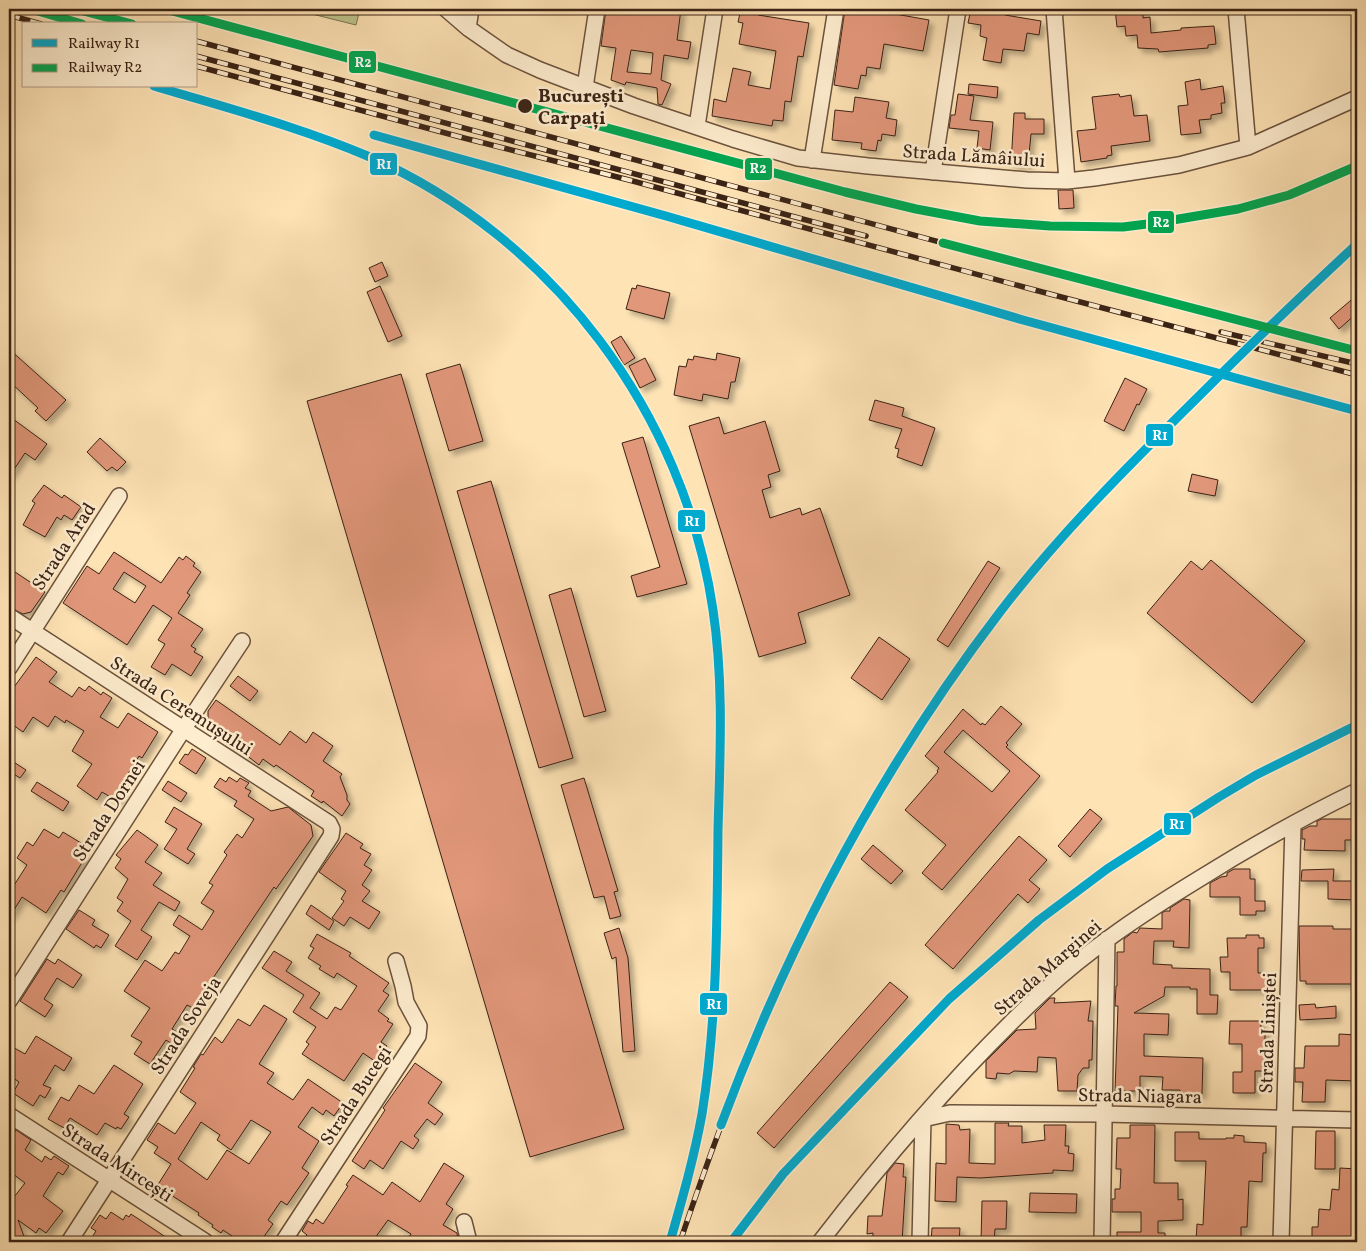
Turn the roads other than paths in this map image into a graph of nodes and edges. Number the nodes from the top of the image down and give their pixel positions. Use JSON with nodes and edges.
{"nodes":[{"id":1,"x":446,"y":9,"type":"edge"},
{"id":2,"x":471,"y":9,"type":"edge"},
{"id":3,"x":597,"y":9,"type":"edge"},
{"id":4,"x":715,"y":9,"type":"edge"},
{"id":5,"x":836,"y":9,"type":"edge"},
{"id":6,"x":958,"y":9,"type":"edge"},
{"id":7,"x":1054,"y":9,"type":"edge"},
{"id":8,"x":1236,"y":9,"type":"edge"},
{"id":9,"x":468,"y":28,"type":"junction"},
{"id":10,"x":585,"y":87,"type":"junction"},
{"id":11,"x":1357,"y":98,"type":"edge"},
{"id":12,"x":697,"y":126,"type":"junction"},
{"id":13,"x":1248,"y":147,"type":"junction"},
{"id":14,"x":812,"y":160,"type":"junction"},
{"id":15,"x":933,"y":172,"type":"junction"},
{"id":16,"x":1067,"y":181,"type":"junction"},
{"id":17,"x":119,"y":496,"type":"dead end"},
{"id":18,"x":9,"y":616,"type":"edge"},
{"id":19,"x":32,"y":632,"type":"junction"},
{"id":20,"x":242,"y":641,"type":"dead end"},
{"id":21,"x":9,"y":668,"type":"edge"},
{"id":22,"x":183,"y":730,"type":"junction"},
{"id":23,"x":1357,"y":791,"type":"edge"},
{"id":24,"x":1292,"y":825,"type":"junction"},
{"id":25,"x":332,"y":829,"type":"joint"},
{"id":26,"x":1107,"y":939,"type":"junction"},
{"id":27,"x":396,"y":961,"type":"dead end"},
{"id":28,"x":9,"y":1001,"type":"edge"},
{"id":29,"x":1104,"y":1114,"type":"junction"},
{"id":30,"x":9,"y":1115,"type":"edge"},
{"id":31,"x":1284,"y":1118,"type":"junction"},
{"id":32,"x":922,"y":1119,"type":"junction"},
{"id":33,"x":1357,"y":1120,"type":"edge"},
{"id":34,"x":109,"y":1180,"type":"junction"},
{"id":35,"x":464,"y":1222,"type":"dead end"},
{"id":36,"x":69,"y":1242,"type":"edge"},
{"id":37,"x":206,"y":1242,"type":"edge"},
{"id":38,"x":283,"y":1242,"type":"edge"},
{"id":39,"x":469,"y":1242,"type":"edge"},
{"id":40,"x":820,"y":1242,"type":"edge"},
{"id":41,"x":920,"y":1242,"type":"edge"},
{"id":42,"x":1102,"y":1242,"type":"edge"},
{"id":43,"x":1281,"y":1242,"type":"edge"}],
"edges":[{"from":1,"to":9,"type":"street","name":"Strada Lămâiului"},
{"from":2,"to":9,"type":"street"},
{"from":3,"to":10,"type":"street"},
{"from":4,"to":12,"type":"street"},
{"from":5,"to":14,"type":"street"},
{"from":6,"to":15,"type":"street"},
{"from":7,"to":16,"type":"street"},
{"from":8,"to":13,"type":"street"},
{"from":9,"to":10,"type":"street","name":"Strada Lămâiului"},
{"from":10,"to":12,"type":"street","name":"Strada Lămâiului"},
{"from":11,"to":13,"type":"street","name":"Strada Lămâiului"},
{"from":12,"to":14,"type":"street","name":"Strada Lămâiului"},
{"from":13,"to":16,"type":"street","name":"Strada Lămâiului"},
{"from":14,"to":15,"type":"street","name":"Strada Lămâiului"},
{"from":15,"to":16,"type":"street","name":"Strada Lămâiului"},
{"from":17,"to":19,"type":"street","name":"Strada Arad"},
{"from":18,"to":19,"type":"street","name":"Strada Ceremușului"},
{"from":19,"to":21,"type":"street","name":"Strada Arad"},
{"from":19,"to":22,"type":"street","name":"Strada Ceremușului"},
{"from":20,"to":22,"type":"street","name":"Strada Dornei"},
{"from":22,"to":25,"type":"street","name":"Strada Ceremușului"},
{"from":22,"to":28,"type":"street","name":"Strada Dornei"},
{"from":23,"to":24,"type":"street","name":"Strada Marginei"},
{"from":24,"to":26,"type":"street","name":"Strada Marginei"},
{"from":24,"to":31,"type":"street","name":"Strada Liniștei"},
{"from":25,"to":34,"type":"street","name":"Strada Soveja"},
{"from":26,"to":29,"type":"street"},
{"from":26,"to":32,"type":"street","name":"Strada Marginei"},
{"from":27,"to":38,"type":"street","name":"Strada Bucegi"},
{"from":29,"to":31,"type":"street","name":"Strada Niagara"},
{"from":29,"to":32,"type":"street","name":"Strada Niagara"},
{"from":29,"to":42,"type":"street"},
{"from":30,"to":34,"type":"street","name":"Strada Mircești"},
{"from":31,"to":33,"type":"street","name":"Strada Niagara"},
{"from":31,"to":43,"type":"street","name":"Strada Liniștei"},
{"from":32,"to":40,"type":"street","name":"Strada Marginei"},
{"from":32,"to":41,"type":"street"},
{"from":34,"to":36,"type":"street","name":"Strada Soveja"},
{"from":34,"to":37,"type":"street","name":"Strada Mircești"},
{"from":35,"to":39,"type":"street"}]}
